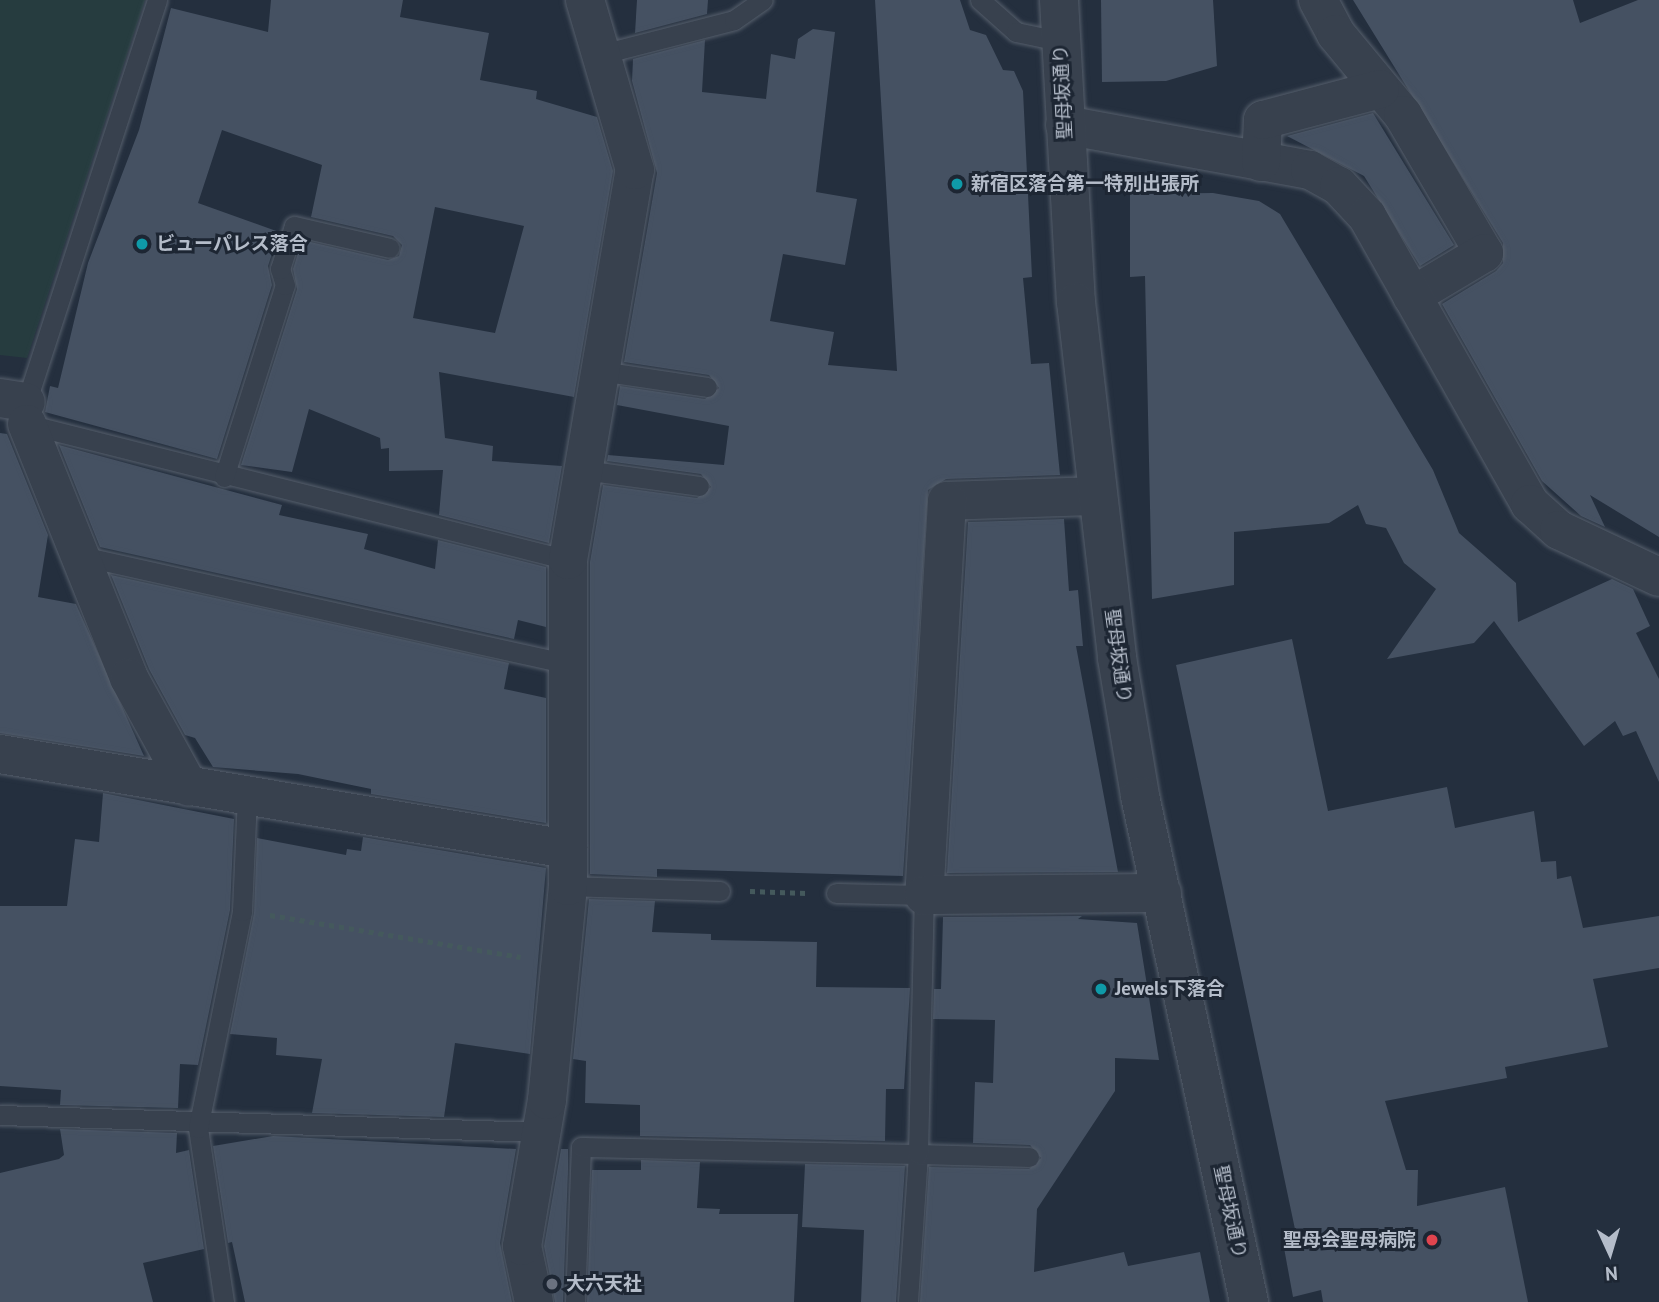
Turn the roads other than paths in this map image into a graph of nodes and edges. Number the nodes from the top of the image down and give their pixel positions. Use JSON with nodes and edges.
{"nodes":[{"id":1,"x":157,"y":0,"type":"edge"},
{"id":2,"x":585,"y":0,"type":"edge"},
{"id":3,"x":764,"y":0,"type":"edge"},
{"id":4,"x":980,"y":0,"type":"edge"},
{"id":5,"x":1059,"y":0,"type":"edge"},
{"id":6,"x":1318,"y":0,"type":"edge"},
{"id":7,"x":1059,"y":41,"type":"junction"},
{"id":8,"x":598,"y":55,"type":"junction"},
{"id":9,"x":1380,"y":89,"type":"junction"},
{"id":10,"x":1065,"y":125,"type":"junction"},
{"id":11,"x":1261,"y":162,"type":"junction"},
{"id":12,"x":390,"y":248,"type":"dead end"},
{"id":13,"x":1412,"y":296,"type":"junction"},
{"id":14,"x":600,"y":371,"type":"junction"},
{"id":15,"x":707,"y":387,"type":"dead end"},
{"id":16,"x":18,"y":408,"type":"edge"},
{"id":17,"x":584,"y":470,"type":"junction"},
{"id":18,"x":224,"y":477,"type":"junction"},
{"id":19,"x":699,"y":486,"type":"dead end"},
{"id":20,"x":1096,"y":496,"type":"junction"},
{"id":21,"x":77,"y":555,"type":"junction"},
{"id":22,"x":568,"y":561,"type":"junction"},
{"id":23,"x":1659,"y":577,"type":"edge"},
{"id":24,"x":565,"y":663,"type":"junction"},
{"id":25,"x":0,"y":754,"type":"edge"},
{"id":26,"x":189,"y":788,"type":"junction"},
{"id":27,"x":247,"y":797,"type":"junction"},
{"id":28,"x":568,"y":849,"type":"junction"},
{"id":29,"x":568,"y":886,"type":"junction"},
{"id":30,"x":720,"y":891,"type":"road end"},
{"id":31,"x":836,"y":893,"type":"road end"},
{"id":32,"x":1162,"y":893,"type":"junction"},
{"id":33,"x":924,"y":895,"type":"junction"},
{"id":34,"x":0,"y":1115,"type":"edge"},
{"id":35,"x":199,"y":1121,"type":"junction"},
{"id":36,"x":542,"y":1132,"type":"junction"},
{"id":37,"x":918,"y":1154,"type":"junction"},
{"id":38,"x":1029,"y":1157,"type":"dead end"},
{"id":39,"x":908,"y":1301,"type":"edge"},
{"id":40,"x":225,"y":1302,"type":"edge"},
{"id":41,"x":534,"y":1302,"type":"edge"},
{"id":42,"x":575,"y":1302,"type":"edge"},
{"id":43,"x":1249,"y":1302,"type":"edge"}],
"edges":[{"from":1,"to":16,"type":"lane"},
{"from":2,"to":8,"type":"street"},
{"from":3,"to":8,"type":"lane"},
{"from":4,"to":7,"type":"lane"},
{"from":5,"to":7,"type":"street","name":"聖母坂通り"},
{"from":6,"to":9,"type":"street"},
{"from":7,"to":10,"type":"street","name":"聖母坂通り"},
{"from":8,"to":14,"type":"street"},
{"from":9,"to":11,"type":"street"},
{"from":9,"to":13,"type":"street"},
{"from":10,"to":11,"type":"street"},
{"from":10,"to":20,"type":"street","name":"聖母坂通り"},
{"from":11,"to":13,"type":"street"},
{"from":12,"to":18,"type":"lane"},
{"from":13,"to":23,"type":"street"},
{"from":14,"to":15,"type":"lane"},
{"from":14,"to":17,"type":"street"},
{"from":16,"to":18,"type":"lane"},
{"from":16,"to":21,"type":"street"},
{"from":17,"to":19,"type":"lane"},
{"from":17,"to":22,"type":"street"},
{"from":18,"to":22,"type":"lane"},
{"from":20,"to":32,"type":"street","name":"聖母坂通り"},
{"from":20,"to":33,"type":"street"},
{"from":21,"to":24,"type":"lane"},
{"from":21,"to":26,"type":"street"},
{"from":22,"to":24,"type":"street"},
{"from":24,"to":28,"type":"street"},
{"from":25,"to":26,"type":"street"},
{"from":26,"to":27,"type":"street"},
{"from":27,"to":28,"type":"street"},
{"from":27,"to":35,"type":"lane"},
{"from":28,"to":29,"type":"street"},
{"from":29,"to":30,"type":"lane"},
{"from":29,"to":36,"type":"street"},
{"from":31,"to":33,"type":"lane"},
{"from":32,"to":33,"type":"street"},
{"from":32,"to":43,"type":"street","name":"聖母坂通り"},
{"from":33,"to":37,"type":"lane"},
{"from":34,"to":35,"type":"lane"},
{"from":35,"to":36,"type":"lane"},
{"from":35,"to":40,"type":"lane"},
{"from":36,"to":41,"type":"street"},
{"from":37,"to":38,"type":"lane"},
{"from":37,"to":39,"type":"lane"},
{"from":37,"to":42,"type":"lane"}]}
